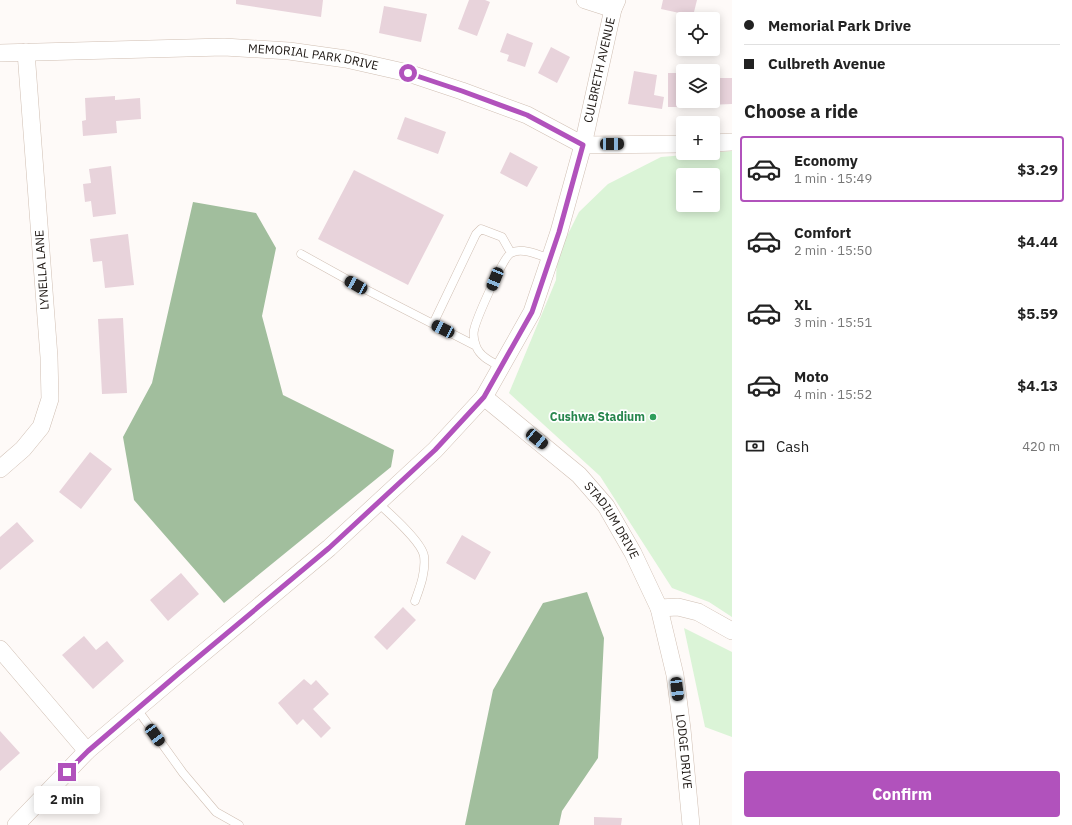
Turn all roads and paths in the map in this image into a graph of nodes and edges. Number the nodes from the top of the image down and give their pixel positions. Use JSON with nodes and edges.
{"nodes":[{"id":1,"x":585,"y":0,"type":"edge"},
{"id":2,"x":615,"y":5,"type":"edge"},
{"id":3,"x":26,"y":52,"type":"junction"},
{"id":4,"x":0,"y":53,"type":"edge"},
{"id":5,"x":732,"y":142,"type":"edge"},
{"id":6,"x":720,"y":143,"type":"edge"},
{"id":7,"x":676,"y":144,"type":"edge"},
{"id":8,"x":583,"y":145,"type":"junction"},
{"id":9,"x":511,"y":253,"type":"junction"},
{"id":10,"x":301,"y":254,"type":"dead end"},
{"id":11,"x":550,"y":259,"type":"junction"},
{"id":12,"x":433,"y":324,"type":"junction"},
{"id":13,"x":476,"y":346,"type":"junction"},
{"id":14,"x":501,"y":367,"type":"junction"},
{"id":15,"x":484,"y":397,"type":"junction"},
{"id":16,"x":0,"y":469,"type":"edge"},
{"id":17,"x":378,"y":503,"type":"junction"},
{"id":18,"x":415,"y":601,"type":"dead end"},
{"id":19,"x":659,"y":608,"type":"junction"},
{"id":20,"x":732,"y":631,"type":"edge"},
{"id":21,"x":0,"y":649,"type":"edge"},
{"id":22,"x":136,"y":709,"type":"junction"},
{"id":23,"x":88,"y":751,"type":"junction"},
{"id":24,"x":16,"y":825,"type":"edge"},
{"id":25,"x":239,"y":825,"type":"edge"},
{"id":26,"x":691,"y":825,"type":"edge"}],
"edges":[{"from":1,"to":2,"type":"street"},
{"from":2,"to":8,"type":"street","name":"CULBRETH AVENUE"},
{"from":3,"to":4,"type":"street","name":"MEMORIAL PARK DRIVE"},
{"from":3,"to":8,"type":"street","name":"MEMORIAL PARK DRIVE"},
{"from":3,"to":16,"type":"street","name":"LYNELLA LANE"},
{"from":5,"to":6,"type":"street"},
{"from":7,"to":8,"type":"street","name":"MEMORIAL PARK DRIVE"},
{"from":8,"to":11,"type":"street","name":"CULBRETH AVENUE"},
{"from":9,"to":11,"type":"lane"},
{"from":9,"to":12,"type":"lane"},
{"from":9,"to":13,"type":"lane"},
{"from":10,"to":12,"type":"lane"},
{"from":11,"to":14,"type":"street","name":"CULBRETH AVENUE"},
{"from":12,"to":13,"type":"lane"},
{"from":13,"to":14,"type":"lane"},
{"from":14,"to":15,"type":"street","name":"CULBRETH AVENUE"},
{"from":15,"to":17,"type":"street","name":"CULBRETH AVENUE"},
{"from":15,"to":19,"type":"street","name":"STADIUM DRIVE"},
{"from":17,"to":18,"type":"lane"},
{"from":17,"to":22,"type":"street","name":"CULBRETH AVENUE"},
{"from":19,"to":20,"type":"street"},
{"from":19,"to":26,"type":"street","name":"LODGE DRIVE"},
{"from":21,"to":23,"type":"street"},
{"from":22,"to":23,"type":"street","name":"CULBRETH AVENUE"},
{"from":22,"to":25,"type":"lane"},
{"from":23,"to":24,"type":"street","name":"CULBRETH AVENUE"}]}
